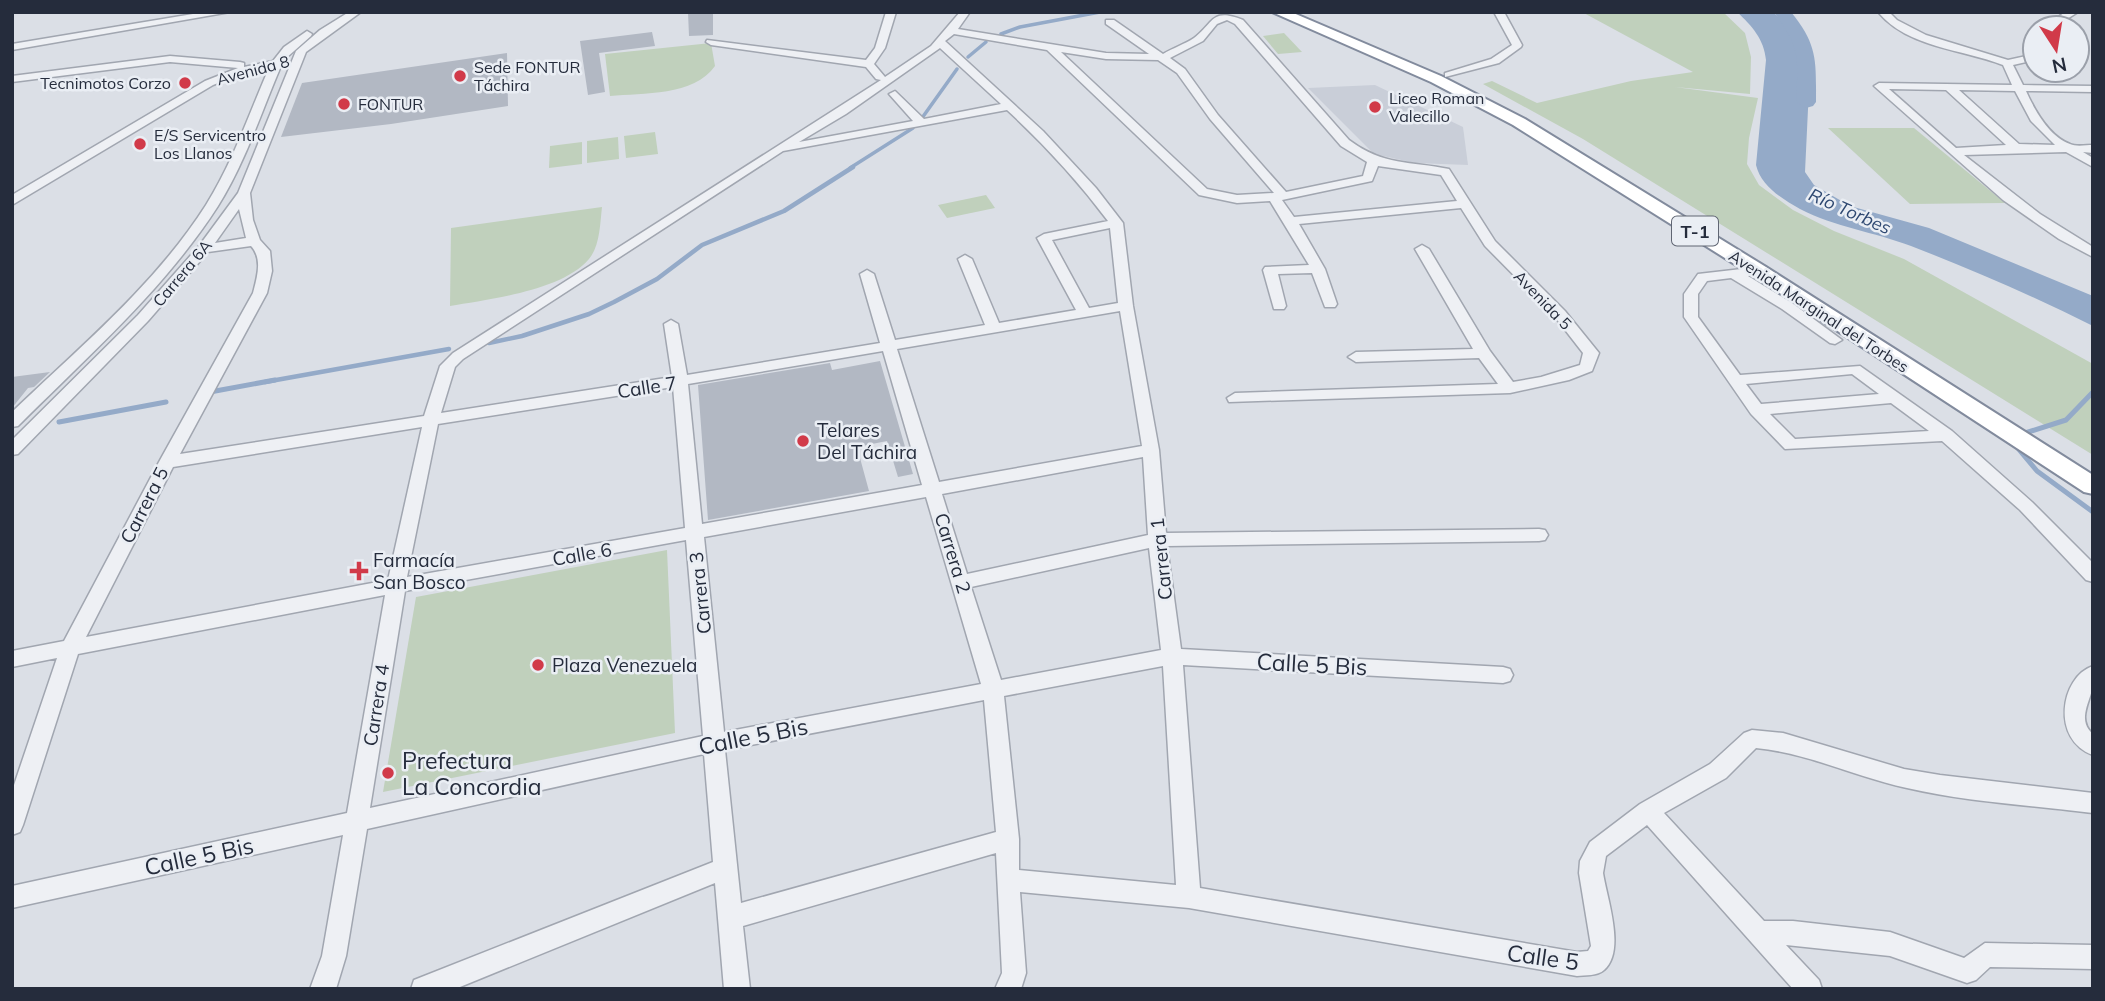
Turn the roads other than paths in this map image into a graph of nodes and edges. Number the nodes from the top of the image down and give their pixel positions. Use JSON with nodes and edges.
{"nodes":[{"id":1,"x":225,"y":12,"type":"edge"},
{"id":2,"x":342,"y":12,"type":"edge"},
{"id":3,"x":356,"y":12,"type":"edge"},
{"id":4,"x":891,"y":12,"type":"edge"},
{"id":5,"x":965,"y":12,"type":"edge"},
{"id":6,"x":1279,"y":12,"type":"edge"},
{"id":7,"x":1298,"y":12,"type":"edge"},
{"id":8,"x":1499,"y":12,"type":"edge"},
{"id":9,"x":1883,"y":12,"type":"edge"},
{"id":10,"x":1110,"y":22,"type":"dead end"},
{"id":11,"x":952,"y":31,"type":"junction"},
{"id":12,"x":939,"y":41,"type":"junction"},
{"id":13,"x":711,"y":42,"type":"dead end"},
{"id":14,"x":12,"y":47,"type":"edge"},
{"id":15,"x":1051,"y":48,"type":"junction"},
{"id":16,"x":295,"y":52,"type":"junction"},
{"id":17,"x":1164,"y":57,"type":"junction"},
{"id":18,"x":2021,"y":60,"type":"edge"},
{"id":19,"x":279,"y":61,"type":"junction"},
{"id":20,"x":2007,"y":63,"type":"junction"},
{"id":21,"x":243,"y":64,"type":"junction"},
{"id":22,"x":869,"y":64,"type":"junction"},
{"id":23,"x":1449,"y":75,"type":"junction"},
{"id":24,"x":880,"y":76,"type":"junction"},
{"id":25,"x":12,"y":79,"type":"edge"},
{"id":26,"x":1948,"y":86,"type":"junction"},
{"id":27,"x":2018,"y":87,"type":"junction"},
{"id":28,"x":2093,"y":89,"type":"edge"},
{"id":29,"x":895,"y":94,"type":"dead end"},
{"id":30,"x":1011,"y":106,"type":"junction"},
{"id":31,"x":826,"y":119,"type":"junction"},
{"id":32,"x":922,"y":123,"type":"junction"},
{"id":33,"x":781,"y":148,"type":"junction"},
{"id":34,"x":2016,"y":148,"type":"junction"},
{"id":35,"x":2067,"y":149,"type":"junction"},
{"id":36,"x":2093,"y":149,"type":"edge"},
{"id":37,"x":1954,"y":152,"type":"junction"},
{"id":38,"x":1373,"y":162,"type":"junction"},
{"id":39,"x":2093,"y":163,"type":"edge"},
{"id":40,"x":12,"y":191,"type":"edge"},
{"id":41,"x":244,"y":193,"type":"junction"},
{"id":42,"x":1278,"y":196,"type":"junction"},
{"id":43,"x":12,"y":201,"type":"edge"},
{"id":44,"x":1464,"y":204,"type":"junction"},
{"id":45,"x":1291,"y":221,"type":"junction"},
{"id":46,"x":1116,"y":223,"type":"junction"},
{"id":47,"x":254,"y":241,"type":"junction"},
{"id":48,"x":204,"y":249,"type":"junction"},
{"id":49,"x":1422,"y":249,"type":"dead end"},
{"id":50,"x":2093,"y":253,"type":"edge"},
{"id":51,"x":965,"y":259,"type":"dead end"},
{"id":52,"x":1318,"y":269,"type":"junction"},
{"id":53,"x":1759,"y":271,"type":"junction"},
{"id":54,"x":867,"y":274,"type":"dead end"},
{"id":55,"x":1734,"y":274,"type":"junction"},
{"id":56,"x":1330,"y":304,"type":"dead end"},
{"id":57,"x":1126,"y":306,"type":"junction"},
{"id":58,"x":1279,"y":306,"type":"dead end"},
{"id":59,"x":1085,"y":314,"type":"junction"},
{"id":60,"x":671,"y":324,"type":"dead end"},
{"id":61,"x":994,"y":329,"type":"junction"},
{"id":62,"x":1835,"y":340,"type":"dead end"},
{"id":63,"x":889,"y":346,"type":"junction"},
{"id":64,"x":1483,"y":353,"type":"junction"},
{"id":65,"x":1356,"y":358,"type":"dead end"},
{"id":66,"x":1736,"y":380,"type":"junction"},
{"id":67,"x":680,"y":381,"type":"junction"},
{"id":68,"x":1510,"y":388,"type":"junction"},
{"id":69,"x":1235,"y":398,"type":"dead end"},
{"id":70,"x":1892,"y":398,"type":"junction"},
{"id":71,"x":1756,"y":410,"type":"junction"},
{"id":72,"x":431,"y":421,"type":"junction"},
{"id":73,"x":12,"y":422,"type":"edge"},
{"id":74,"x":1946,"y":435,"type":"junction"},
{"id":75,"x":12,"y":450,"type":"edge"},
{"id":76,"x":1151,"y":450,"type":"junction"},
{"id":77,"x":167,"y":461,"type":"junction"},
{"id":78,"x":2093,"y":469,"type":"edge"},
{"id":79,"x":2093,"y":486,"type":"edge"},
{"id":80,"x":935,"y":491,"type":"junction"},
{"id":81,"x":694,"y":534,"type":"junction"},
{"id":82,"x":1539,"y":535,"type":"dead end"},
{"id":83,"x":1157,"y":540,"type":"junction"},
{"id":84,"x":2093,"y":575,"type":"edge"},
{"id":85,"x":962,"y":582,"type":"junction"},
{"id":86,"x":396,"y":586,"type":"junction"},
{"id":87,"x":70,"y":649,"type":"junction"},
{"id":88,"x":1172,"y":656,"type":"junction"},
{"id":89,"x":12,"y":659,"type":"edge"},
{"id":90,"x":2093,"y":674,"type":"edge"},
{"id":91,"x":1503,"y":675,"type":"dead end"},
{"id":92,"x":993,"y":689,"type":"junction"},
{"id":93,"x":714,"y":743,"type":"junction"},
{"id":94,"x":2093,"y":746,"type":"edge"},
{"id":95,"x":2093,"y":803,"type":"edge"},
{"id":96,"x":1648,"y":811,"type":"junction"},
{"id":97,"x":357,"y":822,"type":"junction"},
{"id":98,"x":12,"y":825,"type":"edge"},
{"id":99,"x":1008,"y":838,"type":"junction"},
{"id":100,"x":726,"y":868,"type":"junction"},
{"id":101,"x":1007,"y":880,"type":"junction"},
{"id":102,"x":12,"y":897,"type":"edge"},
{"id":103,"x":1189,"y":897,"type":"junction"},
{"id":104,"x":730,"y":919,"type":"junction"},
{"id":105,"x":1759,"y":933,"type":"junction"},
{"id":106,"x":2093,"y":957,"type":"edge"},
{"id":107,"x":1970,"y":980,"type":"edge"},
{"id":108,"x":323,"y":989,"type":"edge"},
{"id":109,"x":423,"y":989,"type":"edge"},
{"id":110,"x":737,"y":989,"type":"edge"},
{"id":111,"x":1008,"y":989,"type":"edge"},
{"id":112,"x":1810,"y":989,"type":"edge"}],
"edges":[{"from":1,"to":14,"type":"street"},
{"from":2,"to":16,"type":"street"},
{"from":3,"to":16,"type":"street"},
{"from":4,"to":22,"type":"street"},
{"from":5,"to":11,"type":"street"},
{"from":6,"to":53,"type":"highway","name":"Avenida Marginal del Torbes","number":"T-1"},
{"from":7,"to":23,"type":"highway","name":"Avenida Marginal del Torbes","number":"T-1"},
{"from":8,"to":23,"type":"street"},
{"from":9,"to":20,"type":"street"},
{"from":10,"to":17,"type":"street"},
{"from":11,"to":12,"type":"street"},
{"from":11,"to":15,"type":"street"},
{"from":12,"to":24,"type":"street"},
{"from":12,"to":30,"type":"street"},
{"from":12,"to":31,"type":"street"},
{"from":13,"to":22,"type":"street"},
{"from":15,"to":17,"type":"street"},
{"from":15,"to":42,"type":"street"},
{"from":16,"to":19,"type":"street","name":"Avenida 8"},
{"from":16,"to":21,"type":"street"},
{"from":16,"to":41,"type":"street","name":"Carrera 6A"},
{"from":17,"to":38,"type":"street","name":"Avenida 5"},
{"from":17,"to":42,"type":"street"},
{"from":18,"to":20,"type":"street"},
{"from":19,"to":21,"type":"street","name":"Avenida 8"},
{"from":19,"to":43,"type":"street","name":"Avenida 8"},
{"from":19,"to":73,"type":"street","name":"Carrera 6A"},
{"from":20,"to":27,"type":"street"},
{"from":21,"to":25,"type":"street"},
{"from":21,"to":40,"type":"street","name":"Avenida 8"},
{"from":22,"to":24,"type":"street"},
{"from":23,"to":78,"type":"highway","name":"Avenida Marginal del Torbes","number":"T-1"},
{"from":24,"to":31,"type":"street"},
{"from":26,"to":27,"type":"street"},
{"from":26,"to":34,"type":"street"},
{"from":26,"to":37,"type":"street"},
{"from":27,"to":28,"type":"street"},
{"from":27,"to":35,"type":"street"},
{"from":29,"to":32,"type":"street"},
{"from":30,"to":32,"type":"street"},
{"from":30,"to":46,"type":"street"},
{"from":31,"to":33,"type":"street","name":"Carrera 4"},
{"from":32,"to":33,"type":"street"},
{"from":33,"to":72,"type":"street","name":"Carrera 4"},
{"from":34,"to":35,"type":"street"},
{"from":34,"to":37,"type":"street"},
{"from":35,"to":36,"type":"street"},
{"from":35,"to":39,"type":"street"},
{"from":37,"to":50,"type":"street"},
{"from":38,"to":42,"type":"street"},
{"from":38,"to":44,"type":"street","name":"Avenida 5"},
{"from":41,"to":47,"type":"street","name":"Carrera 5"},
{"from":41,"to":48,"type":"street","name":"Carrera 6A"},
{"from":42,"to":45,"type":"street"},
{"from":44,"to":45,"type":"street"},
{"from":44,"to":68,"type":"street","name":"Avenida 5"},
{"from":45,"to":52,"type":"street"},
{"from":46,"to":57,"type":"street","name":"Carrera 1"},
{"from":46,"to":59,"type":"street"},
{"from":47,"to":48,"type":"street"},
{"from":47,"to":77,"type":"street","name":"Carrera 5"},
{"from":48,"to":75,"type":"street","name":"Carrera 6A"},
{"from":49,"to":64,"type":"street"},
{"from":51,"to":61,"type":"street"},
{"from":52,"to":56,"type":"street"},
{"from":52,"to":58,"type":"street"},
{"from":53,"to":55,"type":"street"},
{"from":53,"to":79,"type":"highway","name":"Avenida Marginal del Torbes","number":"T-1"},
{"from":54,"to":63,"type":"street","name":"Carrera 2"},
{"from":55,"to":62,"type":"street"},
{"from":55,"to":66,"type":"street"},
{"from":57,"to":59,"type":"street","name":"Calle 7"},
{"from":57,"to":76,"type":"street","name":"Carrera 1"},
{"from":59,"to":61,"type":"street","name":"Calle 7"},
{"from":60,"to":67,"type":"street","name":"Carrera 3"},
{"from":61,"to":63,"type":"street","name":"Calle 7"},
{"from":63,"to":67,"type":"street","name":"Calle 7"},
{"from":63,"to":80,"type":"street","name":"Carrera 2"},
{"from":64,"to":65,"type":"street"},
{"from":64,"to":68,"type":"street"},
{"from":66,"to":70,"type":"street"},
{"from":66,"to":71,"type":"street"},
{"from":67,"to":72,"type":"street","name":"Calle 7"},
{"from":67,"to":81,"type":"street","name":"Carrera 3"},
{"from":68,"to":69,"type":"street","name":"Avenida 5"},
{"from":70,"to":71,"type":"street"},
{"from":70,"to":74,"type":"street"},
{"from":71,"to":74,"type":"street"},
{"from":72,"to":77,"type":"street","name":"Calle 7"},
{"from":72,"to":86,"type":"street","name":"Carrera 4"},
{"from":74,"to":84,"type":"street"},
{"from":76,"to":80,"type":"street","name":"Calle 6"},
{"from":76,"to":83,"type":"street","name":"Carrera 1"},
{"from":77,"to":87,"type":"street","name":"Carrera 5"},
{"from":80,"to":81,"type":"street","name":"Calle 6"},
{"from":80,"to":85,"type":"street","name":"Carrera 2"},
{"from":81,"to":86,"type":"street","name":"Calle 6"},
{"from":81,"to":93,"type":"street","name":"Carrera 3"},
{"from":82,"to":83,"type":"street"},
{"from":83,"to":85,"type":"street"},
{"from":83,"to":88,"type":"street","name":"Carrera 1"},
{"from":85,"to":92,"type":"street","name":"Carrera 2"},
{"from":86,"to":87,"type":"street","name":"Calle 6"},
{"from":86,"to":97,"type":"street","name":"Carrera 4"},
{"from":87,"to":89,"type":"street","name":"Calle 6"},
{"from":87,"to":98,"type":"street","name":"Carrera 5"},
{"from":88,"to":91,"type":"street","name":"Calle 5 Bis"},
{"from":88,"to":92,"type":"street","name":"Calle 5 Bis"},
{"from":88,"to":103,"type":"street","name":"Carrera 1"},
{"from":90,"to":94,"type":"street"},
{"from":92,"to":93,"type":"street","name":"Calle 5 Bis"},
{"from":92,"to":99,"type":"street","name":"Carrera 2"},
{"from":93,"to":97,"type":"street","name":"Calle 5 Bis"},
{"from":93,"to":100,"type":"street","name":"Carrera 3"},
{"from":95,"to":96,"type":"street","name":"Calle 5"},
{"from":96,"to":103,"type":"street","name":"Calle 5"},
{"from":96,"to":105,"type":"street"},
{"from":97,"to":102,"type":"street","name":"Calle 5 Bis"},
{"from":97,"to":108,"type":"street","name":"Carrera 4"},
{"from":99,"to":101,"type":"street","name":"Carrera 2"},
{"from":99,"to":104,"type":"street"},
{"from":100,"to":104,"type":"street","name":"Carrera 3"},
{"from":100,"to":109,"type":"street"},
{"from":101,"to":103,"type":"street","name":"Calle 5"},
{"from":101,"to":111,"type":"street","name":"Carrera 2"},
{"from":104,"to":110,"type":"street","name":"Carrera 3"},
{"from":105,"to":107,"type":"street"},
{"from":105,"to":112,"type":"street"},
{"from":106,"to":107,"type":"street"}]}
